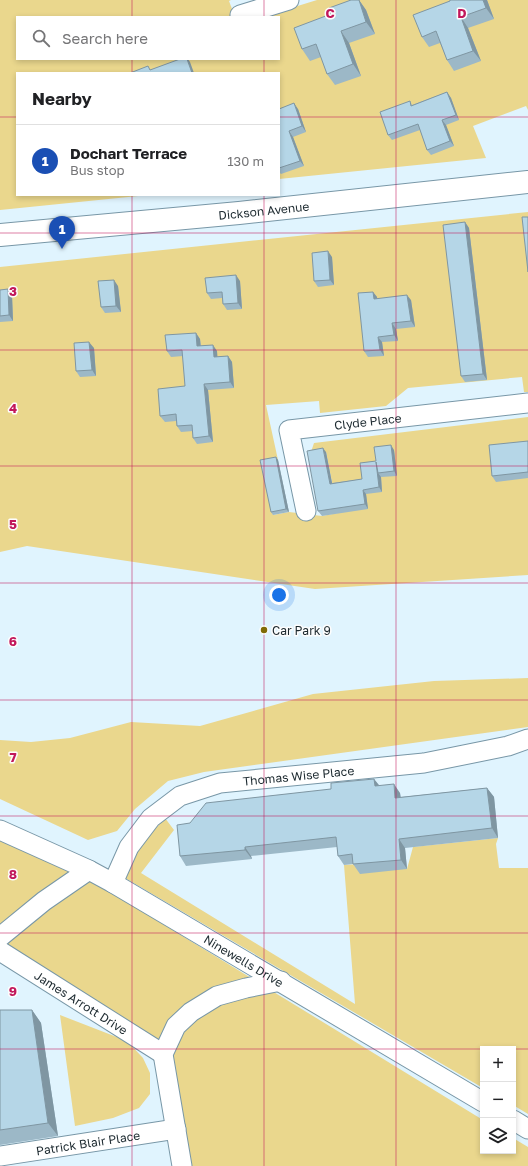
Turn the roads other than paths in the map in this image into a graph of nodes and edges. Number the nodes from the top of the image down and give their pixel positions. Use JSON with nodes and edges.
{"nodes":[{"id":1,"x":289,"y":0,"type":"edge"},
{"id":2,"x":240,"y":15,"type":"dead end"},
{"id":3,"x":528,"y":182,"type":"edge"},
{"id":4,"x":0,"y":235,"type":"edge"},
{"id":5,"x":528,"y":403,"type":"edge"},
{"id":6,"x":306,"y":511,"type":"dead end"},
{"id":7,"x":528,"y":739,"type":"edge"},
{"id":8,"x":0,"y":830,"type":"edge"},
{"id":9,"x":90,"y":870,"type":"junction"},
{"id":10,"x":113,"y":883,"type":"junction"},
{"id":11,"x":0,"y":937,"type":"edge"},
{"id":12,"x":0,"y":952,"type":"edge"},
{"id":13,"x":281,"y":982,"type":"junction"},
{"id":14,"x":163,"y":1054,"type":"junction"},
{"id":15,"x":480,"y":1100,"type":"edge"},
{"id":16,"x":516,"y":1122,"type":"edge"},
{"id":17,"x":176,"y":1129,"type":"junction"},
{"id":18,"x":528,"y":1129,"type":"edge"},
{"id":19,"x":0,"y":1156,"type":"edge"},
{"id":20,"x":182,"y":1166,"type":"edge"}],
"edges":[{"from":1,"to":2,"type":"street"},
{"from":3,"to":4,"type":"street","name":"Dickson Avenue"},
{"from":5,"to":6,"type":"street","name":"Clyde Place"},
{"from":7,"to":10,"type":"street","name":"Thomas Wise Place"},
{"from":8,"to":9,"type":"street","name":"Ninewells Drive"},
{"from":9,"to":10,"type":"street","name":"Ninewells Drive"},
{"from":9,"to":11,"type":"street"},
{"from":10,"to":13,"type":"street","name":"Ninewells Drive"},
{"from":12,"to":14,"type":"street","name":"James Arrott Drive"},
{"from":13,"to":14,"type":"street"},
{"from":13,"to":15,"type":"street","name":"Ninewells Drive"},
{"from":14,"to":17,"type":"street"},
{"from":16,"to":18,"type":"street"},
{"from":17,"to":19,"type":"street","name":"Patrick Blair Place"},
{"from":17,"to":20,"type":"street"}]}
